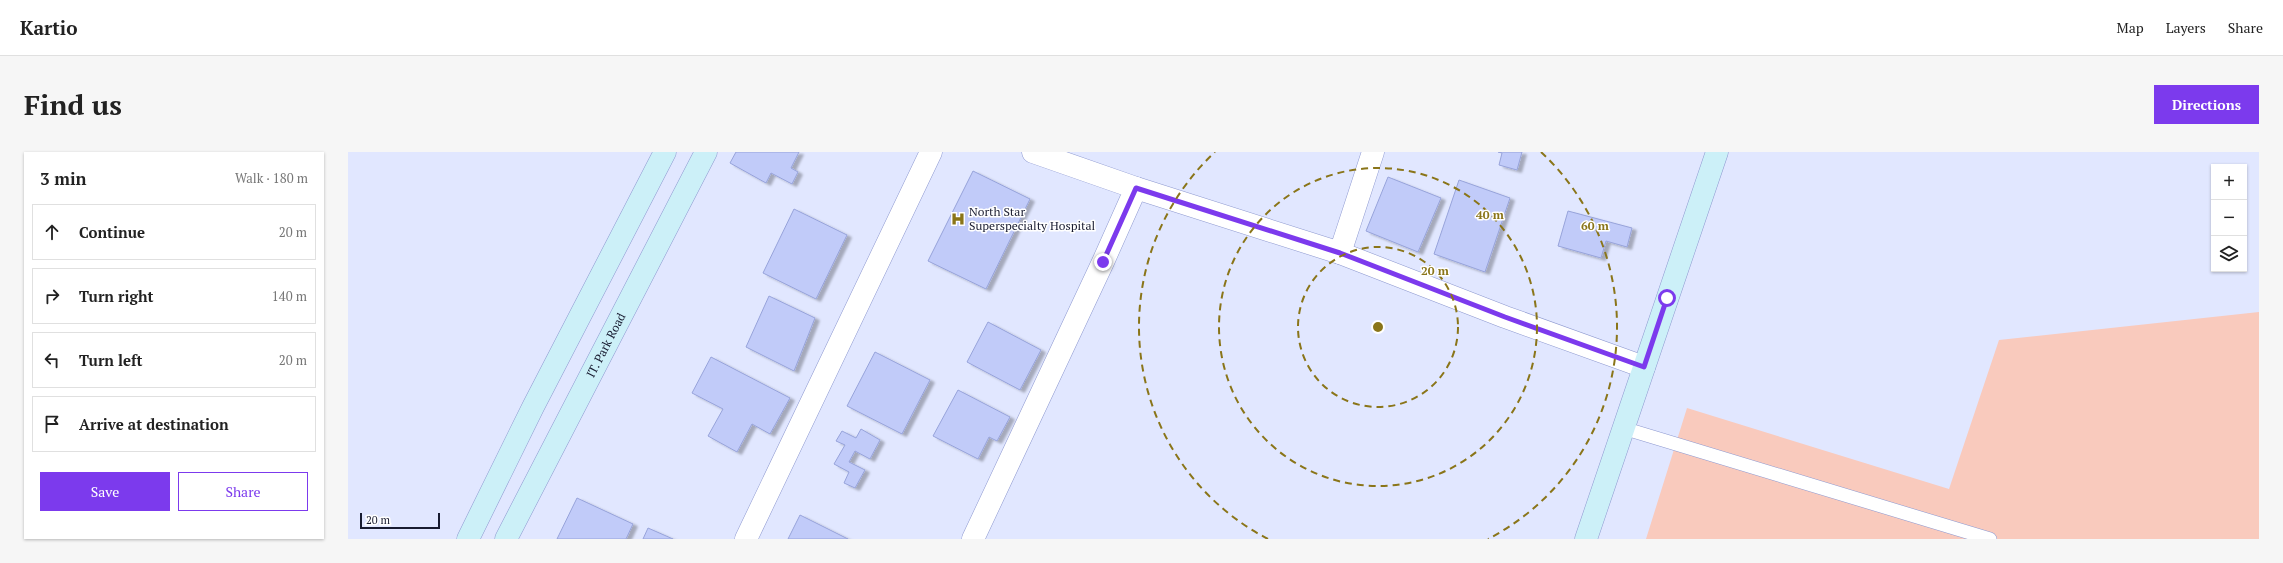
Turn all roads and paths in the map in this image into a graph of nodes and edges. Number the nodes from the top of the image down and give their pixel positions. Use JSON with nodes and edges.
{"nodes":[{"id":1,"x":665,"y":152,"type":"edge"},
{"id":2,"x":706,"y":152,"type":"edge"},
{"id":3,"x":931,"y":152,"type":"edge"},
{"id":4,"x":1033,"y":152,"type":"edge"},
{"id":5,"x":1373,"y":152,"type":"edge"},
{"id":6,"x":1717,"y":152,"type":"edge"},
{"id":7,"x":1136,"y":188,"type":"junction"},
{"id":8,"x":1340,"y":253,"type":"junction"},
{"id":9,"x":1644,"y":367,"type":"junction"},
{"id":10,"x":1623,"y":428,"type":"junction"},
{"id":11,"x":468,"y":539,"type":"edge"},
{"id":12,"x":506,"y":539,"type":"edge"},
{"id":13,"x":746,"y":539,"type":"edge"},
{"id":14,"x":973,"y":539,"type":"edge"},
{"id":15,"x":1586,"y":539,"type":"edge"},
{"id":16,"x":1990,"y":539,"type":"edge"}],
"edges":[{"from":1,"to":11,"type":"main road"},
{"from":2,"to":12,"type":"main road","name":"IT. Park Road"},
{"from":3,"to":13,"type":"street"},
{"from":4,"to":7,"type":"street"},
{"from":5,"to":8,"type":"street"},
{"from":6,"to":9,"type":"main road"},
{"from":7,"to":8,"type":"street"},
{"from":7,"to":14,"type":"street"},
{"from":8,"to":9,"type":"street"},
{"from":9,"to":10,"type":"main road"},
{"from":10,"to":15,"type":"main road"},
{"from":10,"to":16,"type":"lane"}]}
